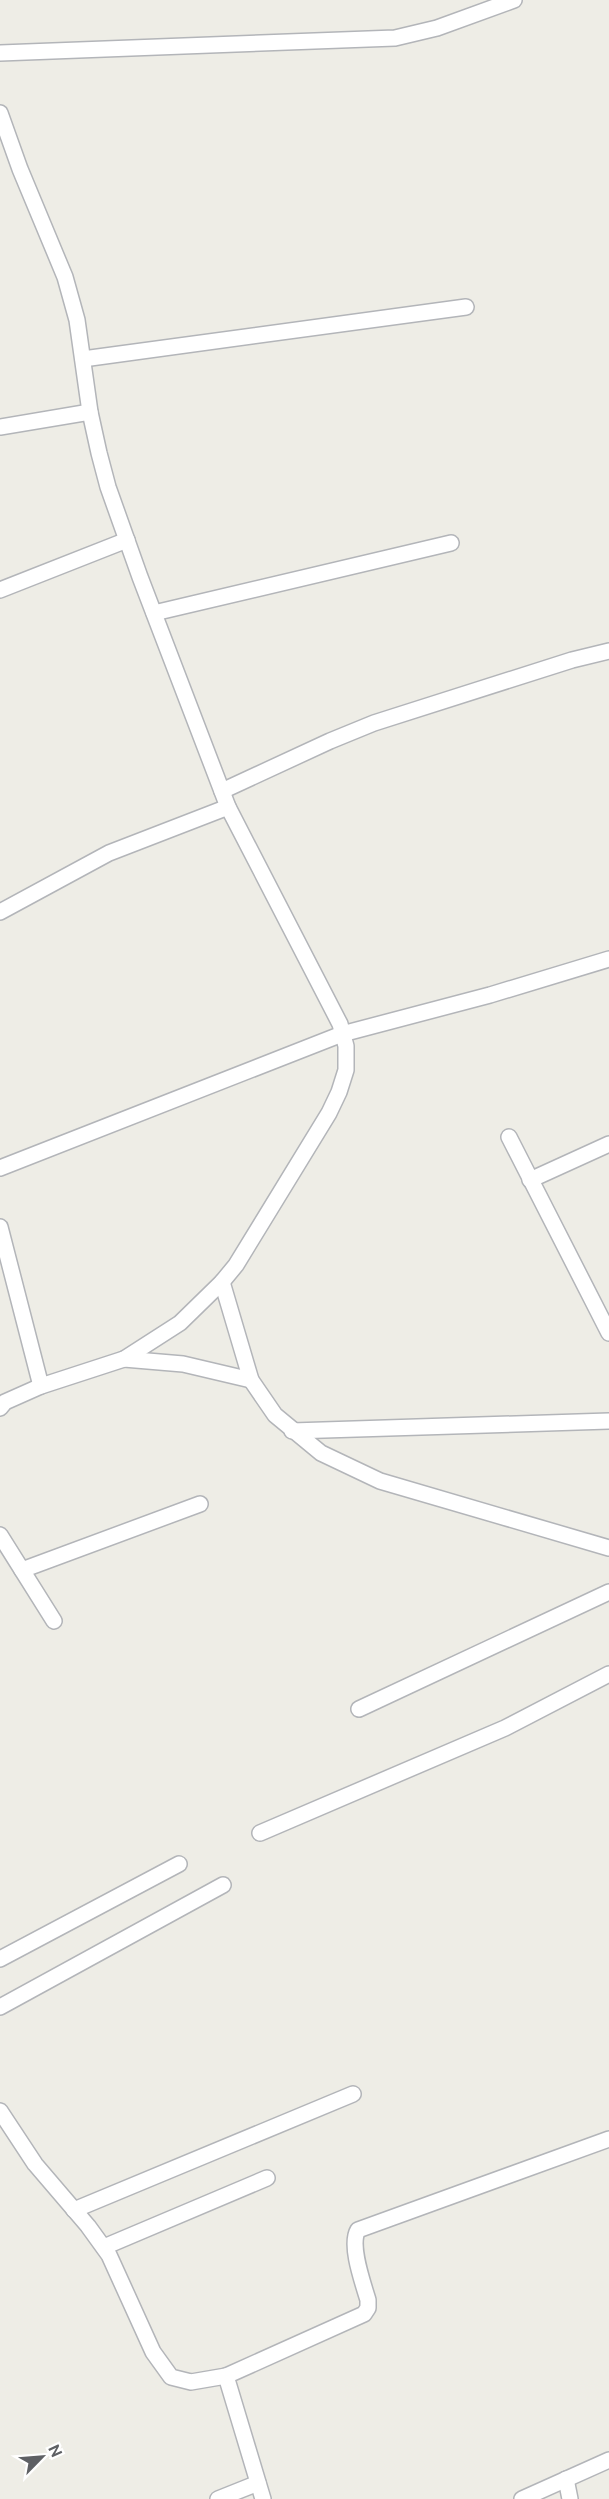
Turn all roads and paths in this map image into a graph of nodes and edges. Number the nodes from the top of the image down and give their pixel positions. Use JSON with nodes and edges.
{"nodes":[{"id":1,"x":514,"y":0,"type":"edge"},
{"id":2,"x":0,"y":53,"type":"edge"},
{"id":3,"x":0,"y":113,"type":"edge"},
{"id":4,"x":466,"y":307,"type":"dead end"},
{"id":5,"x":83,"y":359,"type":"junction"},
{"id":6,"x":90,"y":412,"type":"junction"},
{"id":7,"x":0,"y":427,"type":"edge"},
{"id":8,"x":127,"y":540,"type":"junction"},
{"id":9,"x":451,"y":543,"type":"dead end"},
{"id":10,"x":0,"y":590,"type":"edge"},
{"id":11,"x":154,"y":614,"type":"junction"},
{"id":12,"x":609,"y":651,"type":"edge"},
{"id":13,"x":222,"y":791,"type":"junction"},
{"id":14,"x":228,"y":807,"type":"junction"},
{"id":15,"x":0,"y":912,"type":"edge"},
{"id":16,"x":609,"y":959,"type":"edge"},
{"id":17,"x":342,"y":1034,"type":"junction"},
{"id":18,"x":509,"y":1137,"type":"dead end"},
{"id":19,"x":609,"y":1144,"type":"edge"},
{"id":20,"x":0,"y":1168,"type":"edge"},
{"id":21,"x":530,"y":1180,"type":"junction"},
{"id":22,"x":0,"y":1227,"type":"edge"},
{"id":23,"x":222,"y":1282,"type":"junction"},
{"id":24,"x":609,"y":1333,"type":"edge"},
{"id":25,"x":124,"y":1359,"type":"junction"},
{"id":26,"x":251,"y":1380,"type":"junction"},
{"id":27,"x":41,"y":1386,"type":"junction"},
{"id":28,"x":2,"y":1404,"type":"edge"},
{"id":29,"x":609,"y":1421,"type":"edge"},
{"id":30,"x":292,"y":1431,"type":"junction"},
{"id":31,"x":200,"y":1504,"type":"dead end"},
{"id":32,"x":0,"y":1535,"type":"edge"},
{"id":33,"x":609,"y":1548,"type":"edge"},
{"id":34,"x":22,"y":1570,"type":"junction"},
{"id":35,"x":609,"y":1592,"type":"edge"},
{"id":36,"x":54,"y":1621,"type":"dead end"},
{"id":37,"x":609,"y":1674,"type":"edge"},
{"id":38,"x":359,"y":1709,"type":"dead end"},
{"id":39,"x":260,"y":1833,"type":"dead end"},
{"id":40,"x":179,"y":1864,"type":"dead end"},
{"id":41,"x":223,"y":1885,"type":"dead end"},
{"id":42,"x":0,"y":1959,"type":"edge"},
{"id":43,"x":0,"y":2007,"type":"edge"},
{"id":44,"x":353,"y":2094,"type":"dead end"},
{"id":45,"x":0,"y":2111,"type":"edge"},
{"id":46,"x":609,"y":2139,"type":"edge"},
{"id":47,"x":267,"y":2178,"type":"dead end"},
{"id":48,"x":74,"y":2210,"type":"junction"},
{"id":49,"x":104,"y":2247,"type":"junction"},
{"id":50,"x":226,"y":2376,"type":"junction"},
{"id":51,"x":609,"y":2460,"type":"edge"},
{"id":52,"x":566,"y":2479,"type":"junction"},
{"id":53,"x":258,"y":2483,"type":"junction"},
{"id":54,"x":218,"y":2499,"type":"edge"},
{"id":55,"x":263,"y":2499,"type":"edge"},
{"id":56,"x":522,"y":2499,"type":"edge"},
{"id":57,"x":570,"y":2499,"type":"edge"}],
"edges":[{"from":1,"to":2,"type":"street"},
{"from":3,"to":5,"type":"street"},
{"from":4,"to":5,"type":"street"},
{"from":5,"to":6,"type":"street"},
{"from":6,"to":7,"type":"street"},
{"from":6,"to":8,"type":"street"},
{"from":8,"to":10,"type":"street"},
{"from":8,"to":11,"type":"street"},
{"from":9,"to":11,"type":"street"},
{"from":11,"to":13,"type":"street"},
{"from":12,"to":13,"type":"street"},
{"from":13,"to":14,"type":"street"},
{"from":14,"to":15,"type":"street"},
{"from":14,"to":17,"type":"street"},
{"from":16,"to":17,"type":"street"},
{"from":17,"to":20,"type":"street"},
{"from":17,"to":23,"type":"street"},
{"from":18,"to":21,"type":"street"},
{"from":19,"to":21,"type":"street"},
{"from":21,"to":24,"type":"street"},
{"from":22,"to":27,"type":"street"},
{"from":23,"to":25,"type":"street"},
{"from":23,"to":26,"type":"street"},
{"from":25,"to":26,"type":"street"},
{"from":25,"to":27,"type":"street"},
{"from":26,"to":30,"type":"street"},
{"from":27,"to":28,"type":"street"},
{"from":29,"to":30,"type":"street"},
{"from":30,"to":33,"type":"street"},
{"from":31,"to":34,"type":"street"},
{"from":32,"to":34,"type":"street"},
{"from":34,"to":36,"type":"street"},
{"from":35,"to":38,"type":"street"},
{"from":37,"to":39,"type":"street"},
{"from":40,"to":42,"type":"street"},
{"from":41,"to":43,"type":"street"},
{"from":44,"to":48,"type":"street"},
{"from":45,"to":48,"type":"street"},
{"from":46,"to":50,"type":"street"},
{"from":47,"to":49,"type":"street"},
{"from":48,"to":49,"type":"street"},
{"from":49,"to":50,"type":"street"},
{"from":50,"to":53,"type":"street"},
{"from":51,"to":52,"type":"street"},
{"from":52,"to":56,"type":"street"},
{"from":52,"to":57,"type":"street"},
{"from":53,"to":54,"type":"street"},
{"from":53,"to":55,"type":"street"}]}
